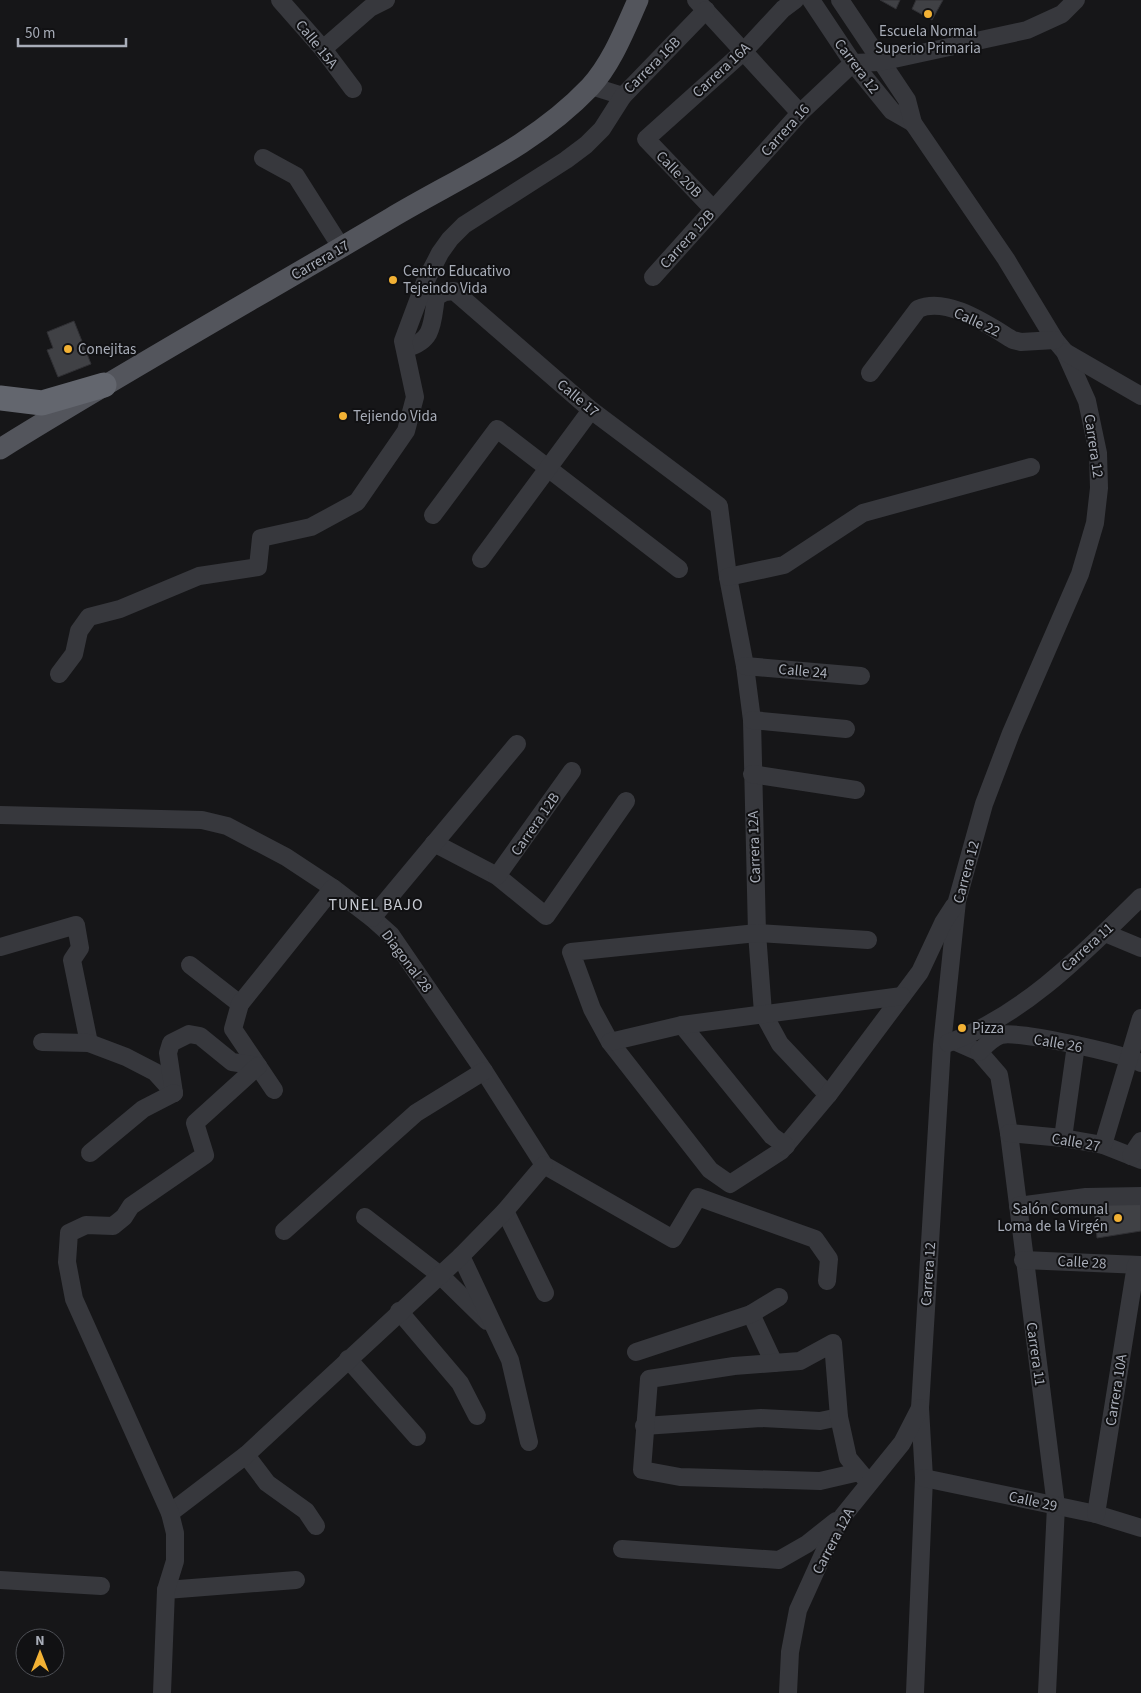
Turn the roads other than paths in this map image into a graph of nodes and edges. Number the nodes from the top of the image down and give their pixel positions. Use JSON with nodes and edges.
{"nodes":[{"id":1,"x":280,"y":0,"type":"edge"},
{"id":2,"x":386,"y":0,"type":"edge"},
{"id":3,"x":624,"y":0,"type":"edge"},
{"id":4,"x":638,"y":0,"type":"edge"},
{"id":5,"x":795,"y":0,"type":"edge"},
{"id":6,"x":811,"y":0,"type":"edge"},
{"id":7,"x":840,"y":0,"type":"edge"},
{"id":8,"x":1076,"y":0,"type":"edge"},
{"id":9,"x":701,"y":5,"type":"edge"},
{"id":10,"x":618,"y":45,"type":"junction"},
{"id":11,"x":323,"y":49,"type":"junction"},
{"id":12,"x":744,"y":51,"type":"junction"},
{"id":13,"x":880,"y":62,"type":"junction"},
{"id":14,"x":852,"y":63,"type":"junction"},
{"id":15,"x":591,"y":86,"type":"junction"},
{"id":16,"x":352,"y":89,"type":"dead end"},
{"id":17,"x":622,"y":96,"type":"junction"},
{"id":18,"x":800,"y":113,"type":"junction"},
{"id":19,"x":914,"y":123,"type":"junction"},
{"id":20,"x":646,"y":138,"type":"joint"},
{"id":21,"x":263,"y":158,"type":"dead end"},
{"id":22,"x":717,"y":205,"type":"junction"},
{"id":23,"x":341,"y":247,"type":"junction"},
{"id":24,"x":653,"y":278,"type":"dead end"},
{"id":25,"x":1060,"y":346,"type":"junction"},
{"id":26,"x":406,"y":348,"type":"junction"},
{"id":27,"x":870,"y":373,"type":"dead end"},
{"id":28,"x":104,"y":385,"type":"junction"},
{"id":29,"x":1141,"y":396,"type":"edge"},
{"id":30,"x":0,"y":398,"type":"edge"},
{"id":31,"x":591,"y":410,"type":"junction"},
{"id":32,"x":0,"y":449,"type":"edge"},
{"id":33,"x":549,"y":467,"type":"junction"},
{"id":34,"x":1032,"y":468,"type":"dead end"},
{"id":35,"x":433,"y":514,"type":"dead end"},
{"id":36,"x":481,"y":559,"type":"dead end"},
{"id":37,"x":679,"y":569,"type":"dead end"},
{"id":38,"x":728,"y":577,"type":"junction"},
{"id":39,"x":745,"y":666,"type":"junction"},
{"id":40,"x":59,"y":674,"type":"dead end"},
{"id":41,"x":861,"y":676,"type":"dead end"},
{"id":42,"x":752,"y":720,"type":"junction"},
{"id":43,"x":846,"y":729,"type":"dead end"},
{"id":44,"x":517,"y":744,"type":"dead end"},
{"id":45,"x":572,"y":771,"type":"dead end"},
{"id":46,"x":752,"y":774,"type":"junction"},
{"id":47,"x":856,"y":790,"type":"dead end"},
{"id":48,"x":626,"y":801,"type":"dead end"},
{"id":49,"x":0,"y":815,"type":"edge"},
{"id":50,"x":434,"y":843,"type":"junction"},
{"id":51,"x":497,"y":876,"type":"junction"},
{"id":52,"x":333,"y":888,"type":"junction"},
{"id":53,"x":1141,"y":897,"type":"edge"},
{"id":54,"x":957,"y":901,"type":"junction"},
{"id":55,"x":372,"y":918,"type":"junction"},
{"id":56,"x":1105,"y":932,"type":"junction"},
{"id":57,"x":756,"y":933,"type":"junction"},
{"id":58,"x":868,"y":940,"type":"dead end"},
{"id":59,"x":0,"y":947,"type":"edge"},
{"id":60,"x":1141,"y":948,"type":"edge"},
{"id":61,"x":190,"y":965,"type":"dead end"},
{"id":62,"x":902,"y":996,"type":"junction"},
{"id":63,"x":240,"y":1004,"type":"junction"},
{"id":64,"x":763,"y":1013,"type":"junction"},
{"id":65,"x":1141,"y":1018,"type":"edge"},
{"id":66,"x":682,"y":1025,"type":"junction"},
{"id":67,"x":42,"y":1042,"type":"dead end"},
{"id":68,"x":610,"y":1042,"type":"junction"},
{"id":69,"x":89,"y":1043,"type":"junction"},
{"id":70,"x":948,"y":1043,"type":"junction"},
{"id":71,"x":1076,"y":1045,"type":"junction"},
{"id":72,"x":979,"y":1052,"type":"junction"},
{"id":73,"x":1136,"y":1060,"type":"edge"},
{"id":74,"x":258,"y":1066,"type":"junction"},
{"id":75,"x":484,"y":1071,"type":"junction"},
{"id":76,"x":274,"y":1090,"type":"dead end"},
{"id":77,"x":174,"y":1093,"type":"junction"},
{"id":78,"x":828,"y":1095,"type":"junction"},
{"id":79,"x":1008,"y":1133,"type":"junction"},
{"id":80,"x":1063,"y":1138,"type":"junction"},
{"id":81,"x":1141,"y":1141,"type":"edge"},
{"id":82,"x":1103,"y":1145,"type":"junction"},
{"id":83,"x":786,"y":1146,"type":"junction"},
{"id":84,"x":90,"y":1153,"type":"dead end"},
{"id":85,"x":1136,"y":1158,"type":"edge"},
{"id":86,"x":544,"y":1165,"type":"junction"},
{"id":87,"x":1141,"y":1196,"type":"edge"},
{"id":88,"x":1018,"y":1206,"type":"junction"},
{"id":89,"x":506,"y":1211,"type":"junction"},
{"id":90,"x":365,"y":1217,"type":"dead end"},
{"id":91,"x":284,"y":1231,"type":"dead end"},
{"id":92,"x":462,"y":1256,"type":"junction"},
{"id":93,"x":1023,"y":1260,"type":"junction"},
{"id":94,"x":1139,"y":1265,"type":"edge"},
{"id":95,"x":440,"y":1274,"type":"junction"},
{"id":96,"x":827,"y":1281,"type":"dead end"},
{"id":97,"x":545,"y":1293,"type":"dead end"},
{"id":98,"x":779,"y":1297,"type":"dead end"},
{"id":99,"x":399,"y":1311,"type":"junction"},
{"id":100,"x":750,"y":1314,"type":"junction"},
{"id":101,"x":497,"y":1330,"type":"junction"},
{"id":102,"x":636,"y":1352,"type":"dead end"},
{"id":103,"x":348,"y":1359,"type":"junction"},
{"id":104,"x":774,"y":1363,"type":"junction"},
{"id":105,"x":920,"y":1408,"type":"junction"},
{"id":106,"x":477,"y":1416,"type":"dead end"},
{"id":107,"x":839,"y":1417,"type":"junction"},
{"id":108,"x":644,"y":1426,"type":"junction"},
{"id":109,"x":417,"y":1437,"type":"dead end"},
{"id":110,"x":529,"y":1442,"type":"dead end"},
{"id":111,"x":246,"y":1455,"type":"junction"},
{"id":112,"x":864,"y":1478,"type":"junction"},
{"id":113,"x":924,"y":1478,"type":"junction"},
{"id":114,"x":1056,"y":1506,"type":"junction"},
{"id":115,"x":170,"y":1512,"type":"junction"},
{"id":116,"x":1096,"y":1514,"type":"junction"},
{"id":117,"x":843,"y":1516,"type":"junction"},
{"id":118,"x":316,"y":1526,"type":"dead end"},
{"id":119,"x":1141,"y":1528,"type":"edge"},
{"id":120,"x":622,"y":1549,"type":"dead end"},
{"id":121,"x":0,"y":1580,"type":"edge"},
{"id":122,"x":296,"y":1580,"type":"dead end"},
{"id":123,"x":102,"y":1586,"type":"dead end"},
{"id":124,"x":166,"y":1590,"type":"junction"},
{"id":125,"x":162,"y":1693,"type":"edge"},
{"id":126,"x":788,"y":1693,"type":"edge"},
{"id":127,"x":915,"y":1693,"type":"edge"},
{"id":128,"x":1047,"y":1693,"type":"edge"}],
"edges":[{"from":1,"to":11,"type":"street","name":"Calle 15A"},
{"from":2,"to":11,"type":"street"},
{"from":3,"to":10,"type":"main road","name":"Carrera 17"},
{"from":4,"to":10,"type":"main road","name":"Carrera 17"},
{"from":5,"to":12,"type":"street","name":"Carrera 16A"},
{"from":6,"to":14,"type":"street","name":"Carrera 12"},
{"from":7,"to":13,"type":"street","name":"Carrera 12"},
{"from":8,"to":13,"type":"street"},
{"from":9,"to":12,"type":"street"},
{"from":9,"to":17,"type":"street","name":"Carrera 16B"},
{"from":10,"to":15,"type":"main road","name":"Carrera 17"},
{"from":11,"to":16,"type":"street","name":"Calle 15A"},
{"from":12,"to":18,"type":"street"},
{"from":12,"to":20,"type":"street","name":"Carrera 16A"},
{"from":13,"to":14,"type":"street"},
{"from":13,"to":19,"type":"street","name":"Carrera 12"},
{"from":14,"to":18,"type":"street","name":"Carrera 16"},
{"from":14,"to":19,"type":"street","name":"Carrera 12"},
{"from":15,"to":17,"type":"street","name":"Carrera 16B"},
{"from":15,"to":23,"type":"main road","name":"Carrera 17"},
{"from":17,"to":26,"type":"street"},
{"from":18,"to":22,"type":"street","name":"Carrera 16"},
{"from":19,"to":25,"type":"street","name":"Carrera 12"},
{"from":20,"to":22,"type":"street","name":"Calle 20B"},
{"from":21,"to":23,"type":"street"},
{"from":22,"to":24,"type":"street","name":"Carrera 12B"},
{"from":23,"to":28,"type":"main road","name":"Carrera 17"},
{"from":25,"to":27,"type":"street","name":"Calle 22"},
{"from":25,"to":29,"type":"street"},
{"from":25,"to":54,"type":"street","name":"Carrera 12"},
{"from":26,"to":31,"type":"street","name":"Calle 17"},
{"from":26,"to":40,"type":"street"},
{"from":28,"to":30,"type":"highway"},
{"from":28,"to":32,"type":"main road","name":"Carrera 17"},
{"from":31,"to":33,"type":"street"},
{"from":31,"to":38,"type":"street","name":"Calle 17"},
{"from":33,"to":35,"type":"street"},
{"from":33,"to":36,"type":"street"},
{"from":33,"to":37,"type":"street"},
{"from":34,"to":38,"type":"street"},
{"from":38,"to":39,"type":"street","name":"Carrera 12A"},
{"from":39,"to":41,"type":"street","name":"Calle 24"},
{"from":39,"to":42,"type":"street","name":"Carrera 12A"},
{"from":42,"to":43,"type":"street"},
{"from":42,"to":46,"type":"street","name":"Carrera 12A"},
{"from":44,"to":50,"type":"street"},
{"from":45,"to":51,"type":"street","name":"Carrera 12B"},
{"from":46,"to":47,"type":"street"},
{"from":46,"to":57,"type":"street","name":"Carrera 12A"},
{"from":48,"to":51,"type":"street"},
{"from":49,"to":52,"type":"street","name":"Diagonal 28"},
{"from":50,"to":51,"type":"street"},
{"from":50,"to":55,"type":"street"},
{"from":52,"to":55,"type":"street","name":"Diagonal 28"},
{"from":52,"to":63,"type":"street"},
{"from":53,"to":56,"type":"street","name":"Carrera 11"},
{"from":54,"to":62,"type":"street"},
{"from":54,"to":70,"type":"street","name":"Carrera 12"},
{"from":55,"to":75,"type":"street","name":"Diagonal 28"},
{"from":56,"to":60,"type":"street"},
{"from":56,"to":70,"type":"street","name":"Carrera 11"},
{"from":57,"to":58,"type":"street"},
{"from":57,"to":64,"type":"street","name":"Carrera 12A"},
{"from":57,"to":68,"type":"street"},
{"from":59,"to":69,"type":"street"},
{"from":61,"to":63,"type":"street"},
{"from":62,"to":64,"type":"street"},
{"from":62,"to":78,"type":"street"},
{"from":63,"to":74,"type":"street"},
{"from":64,"to":66,"type":"street"},
{"from":64,"to":78,"type":"street","name":"Carrera 12A"},
{"from":65,"to":73,"type":"street"},
{"from":66,"to":68,"type":"street"},
{"from":66,"to":83,"type":"street"},
{"from":67,"to":69,"type":"street"},
{"from":68,"to":83,"type":"street"},
{"from":69,"to":77,"type":"street"},
{"from":70,"to":72,"type":"street","name":"Carrera 11"},
{"from":70,"to":105,"type":"street","name":"Carrera 12"},
{"from":71,"to":72,"type":"street","name":"Calle 26"},
{"from":71,"to":73,"type":"street","name":"Calle 26"},
{"from":71,"to":80,"type":"street"},
{"from":72,"to":79,"type":"street","name":"Carrera 11"},
{"from":73,"to":82,"type":"street"},
{"from":74,"to":76,"type":"street"},
{"from":74,"to":77,"type":"street"},
{"from":74,"to":115,"type":"street"},
{"from":75,"to":86,"type":"street","name":"Diagonal 28"},
{"from":75,"to":91,"type":"street"},
{"from":77,"to":84,"type":"street"},
{"from":78,"to":83,"type":"street"},
{"from":79,"to":80,"type":"street","name":"Calle 27"},
{"from":79,"to":88,"type":"street","name":"Carrera 11"},
{"from":80,"to":82,"type":"street","name":"Calle 27"},
{"from":81,"to":85,"type":"street"},
{"from":82,"to":85,"type":"street","name":"Calle 27"},
{"from":86,"to":89,"type":"street"},
{"from":86,"to":96,"type":"street","name":"Diagonal 28"},
{"from":87,"to":88,"type":"street"},
{"from":88,"to":93,"type":"street","name":"Carrera 11"},
{"from":89,"to":92,"type":"street"},
{"from":89,"to":97,"type":"street"},
{"from":90,"to":95,"type":"street"},
{"from":92,"to":95,"type":"street"},
{"from":92,"to":101,"type":"street"},
{"from":93,"to":94,"type":"street","name":"Calle 28"},
{"from":93,"to":114,"type":"street","name":"Carrera 11"},
{"from":94,"to":116,"type":"street","name":"Carrera 10A"},
{"from":95,"to":99,"type":"street"},
{"from":95,"to":101,"type":"street"},
{"from":98,"to":100,"type":"street"},
{"from":99,"to":103,"type":"street"},
{"from":99,"to":106,"type":"street"},
{"from":100,"to":102,"type":"street"},
{"from":100,"to":104,"type":"street"},
{"from":101,"to":110,"type":"street"},
{"from":103,"to":109,"type":"street"},
{"from":103,"to":111,"type":"street"},
{"from":104,"to":107,"type":"street"},
{"from":104,"to":108,"type":"street"},
{"from":105,"to":112,"type":"street","name":"Carrera 12A"},
{"from":105,"to":113,"type":"street","name":"Carrera 12"},
{"from":107,"to":108,"type":"street"},
{"from":107,"to":112,"type":"street"},
{"from":108,"to":112,"type":"street"},
{"from":111,"to":115,"type":"street"},
{"from":111,"to":118,"type":"street"},
{"from":112,"to":117,"type":"street","name":"Carrera 12A"},
{"from":113,"to":114,"type":"street","name":"Calle 29"},
{"from":113,"to":127,"type":"street","name":"Carrera 12"},
{"from":114,"to":116,"type":"street","name":"Calle 29"},
{"from":114,"to":128,"type":"street","name":"Carrera 11"},
{"from":115,"to":124,"type":"street"},
{"from":116,"to":119,"type":"street","name":"Calle 29"},
{"from":117,"to":120,"type":"street"},
{"from":117,"to":126,"type":"street","name":"Carrera 12A"},
{"from":121,"to":123,"type":"street"},
{"from":122,"to":124,"type":"street"},
{"from":124,"to":125,"type":"street"}]}
